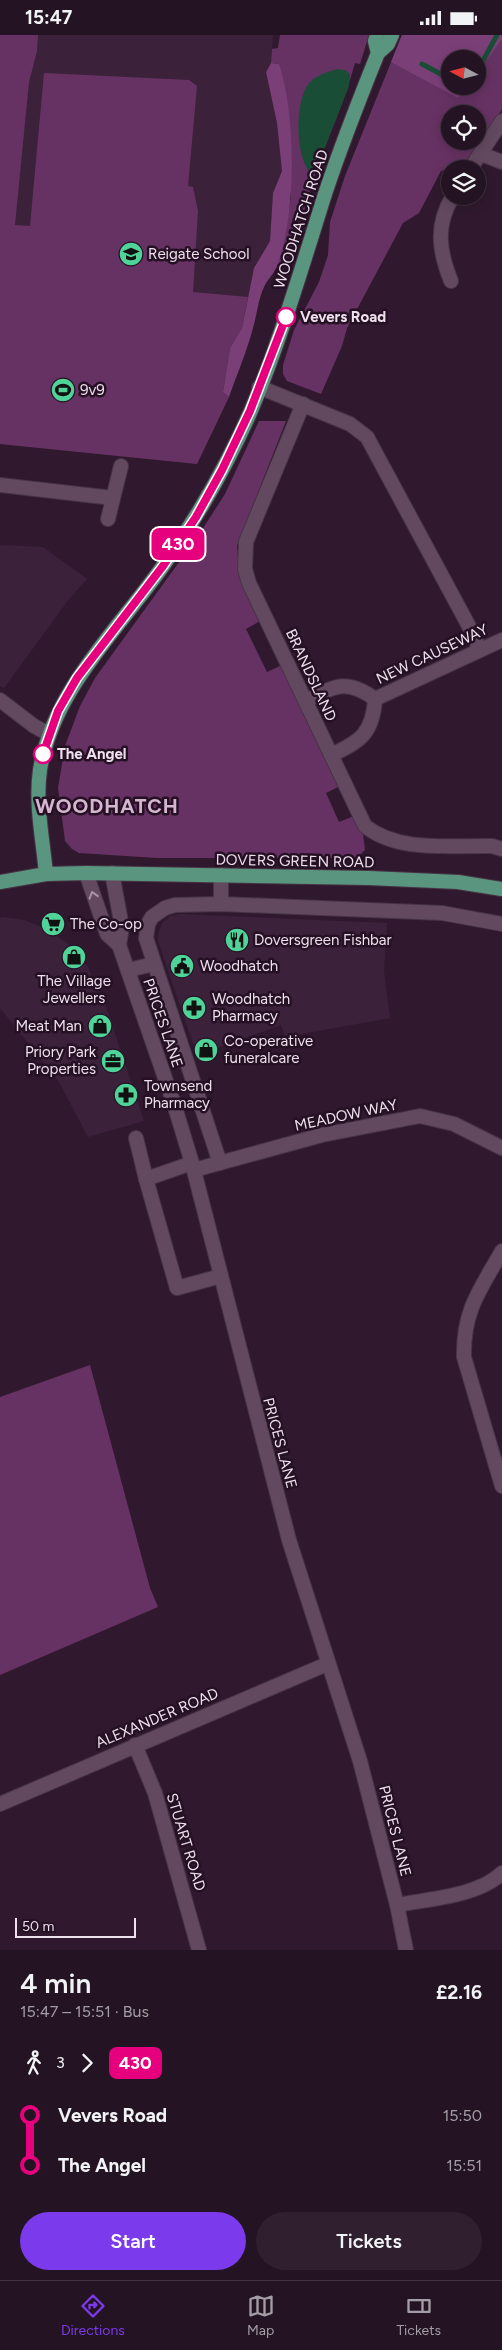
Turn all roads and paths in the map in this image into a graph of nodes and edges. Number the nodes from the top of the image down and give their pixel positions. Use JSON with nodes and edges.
{"nodes":[{"id":1,"x":377,"y":35,"type":"edge"},
{"id":2,"x":392,"y":35,"type":"edge"},
{"id":3,"x":378,"y":53,"type":"junction"},
{"id":4,"x":502,"y":121,"type":"edge"},
{"id":5,"x":482,"y":154,"type":"junction"},
{"id":6,"x":477,"y":160,"type":"edge"},
{"id":7,"x":502,"y":162,"type":"edge"},
{"id":8,"x":447,"y":205,"type":"edge"},
{"id":9,"x":451,"y":281,"type":"dead end"},
{"id":10,"x":260,"y":387,"type":"junction"},
{"id":11,"x":303,"y":404,"type":"junction"},
{"id":12,"x":121,"y":466,"type":"dead end"},
{"id":13,"x":0,"y":485,"type":"edge"},
{"id":14,"x":113,"y":498,"type":"junction"},
{"id":15,"x":108,"y":519,"type":"dead end"},
{"id":16,"x":502,"y":640,"type":"edge"},
{"id":17,"x":480,"y":650,"type":"junction"},
{"id":18,"x":375,"y":699,"type":"junction"},
{"id":19,"x":0,"y":700,"type":"edge"},
{"id":20,"x":306,"y":701,"type":"junction"},
{"id":21,"x":49,"y":734,"type":"junction"},
{"id":22,"x":331,"y":755,"type":"junction"},
{"id":23,"x":502,"y":849,"type":"edge"},
{"id":24,"x":86,"y":873,"type":"junction"},
{"id":25,"x":112,"y":873,"type":"junction"},
{"id":26,"x":46,"y":874,"type":"junction"},
{"id":27,"x":221,"y":875,"type":"junction"},
{"id":28,"x":0,"y":882,"type":"edge"},
{"id":29,"x":502,"y":889,"type":"edge"},
{"id":30,"x":221,"y":904,"type":"junction"},
{"id":31,"x":502,"y":924,"type":"edge"},
{"id":32,"x":119,"y":945,"type":"junction"},
{"id":33,"x":154,"y":964,"type":"junction"},
{"id":34,"x":128,"y":970,"type":"junction"},
{"id":35,"x":136,"y":1138,"type":"dead end"},
{"id":36,"x":502,"y":1148,"type":"edge"},
{"id":37,"x":220,"y":1163,"type":"junction"},
{"id":38,"x":193,"y":1167,"type":"junction"},
{"id":39,"x":146,"y":1179,"type":"junction"},
{"id":40,"x":502,"y":1251,"type":"edge"},
{"id":41,"x":221,"y":1276,"type":"junction"},
{"id":42,"x":502,"y":1486,"type":"edge"},
{"id":43,"x":327,"y":1663,"type":"junction"},
{"id":44,"x":135,"y":1745,"type":"junction"},
{"id":45,"x":0,"y":1804,"type":"edge"},
{"id":46,"x":502,"y":1873,"type":"edge"},
{"id":47,"x":397,"y":1905,"type":"junction"},
{"id":48,"x":199,"y":1950,"type":"edge"},
{"id":49,"x":406,"y":1950,"type":"edge"}],
"edges":[{"from":1,"to":3,"type":"main road","name":"WOODHATCH ROAD"},
{"from":2,"to":3,"type":"main road","name":"WOODHATCH ROAD"},
{"from":3,"to":10,"type":"main road","name":"WOODHATCH ROAD"},
{"from":4,"to":5,"type":"street"},
{"from":5,"to":6,"type":"street"},
{"from":5,"to":7,"type":"street"},
{"from":8,"to":9,"type":"street"},
{"from":10,"to":11,"type":"street"},
{"from":10,"to":21,"type":"main road","name":"WOODHATCH ROAD"},
{"from":11,"to":17,"type":"street"},
{"from":11,"to":20,"type":"street","name":"BRANDSLAND"},
{"from":12,"to":14,"type":"street"},
{"from":13,"to":14,"type":"street"},
{"from":14,"to":15,"type":"street"},
{"from":16,"to":17,"type":"street","name":"NEW CAUSEWAY"},
{"from":17,"to":18,"type":"street","name":"NEW CAUSEWAY"},
{"from":18,"to":20,"type":"street","name":"NEW CAUSEWAY"},
{"from":18,"to":22,"type":"street","name":"NEW CAUSEWAY"},
{"from":19,"to":21,"type":"street"},
{"from":20,"to":22,"type":"street","name":"BRANDSLAND"},
{"from":21,"to":26,"type":"main road","name":"WOODHATCH ROAD"},
{"from":22,"to":23,"type":"street","name":"BRANDSLAND"},
{"from":24,"to":25,"type":"main road","name":"DOVERS GREEN ROAD"},
{"from":24,"to":26,"type":"main road","name":"DOVERS GREEN ROAD"},
{"from":32,"to":24,"type":"street","name":"PRICES LANE","one_way":true},
{"from":25,"to":27,"type":"main road","name":"DOVERS GREEN ROAD"},
{"from":25,"to":32,"type":"street","name":"PRICES LANE"},
{"from":26,"to":28,"type":"main road","name":"DOVERS GREEN ROAD"},
{"from":27,"to":29,"type":"main road","name":"DOVERS GREEN ROAD"},
{"from":27,"to":30,"type":"street"},
{"from":30,"to":31,"type":"street"},
{"from":30,"to":33,"type":"street","name":"PRICES LANE"},
{"from":32,"to":34,"type":"street","name":"PRICES LANE"},
{"from":33,"to":34,"type":"street"},
{"from":33,"to":37,"type":"street","name":"PRICES LANE"},
{"from":34,"to":38,"type":"street","name":"PRICES LANE"},
{"from":35,"to":39,"type":"street"},
{"from":36,"to":37,"type":"street","name":"MEADOW WAY"},
{"from":37,"to":38,"type":"street","name":"MEADOW WAY"},
{"from":38,"to":39,"type":"street","name":"MEADOW WAY"},
{"from":38,"to":41,"type":"street","name":"PRICES LANE"},
{"from":39,"to":41,"type":"street"},
{"from":40,"to":42,"type":"street"},
{"from":41,"to":43,"type":"street","name":"PRICES LANE"},
{"from":43,"to":44,"type":"street","name":"ALEXANDER ROAD"},
{"from":43,"to":47,"type":"street","name":"PRICES LANE"},
{"from":44,"to":45,"type":"street","name":"ALEXANDER ROAD"},
{"from":44,"to":48,"type":"street","name":"STUART ROAD"},
{"from":46,"to":47,"type":"street"},
{"from":47,"to":49,"type":"street","name":"PRICES LANE"}]}
